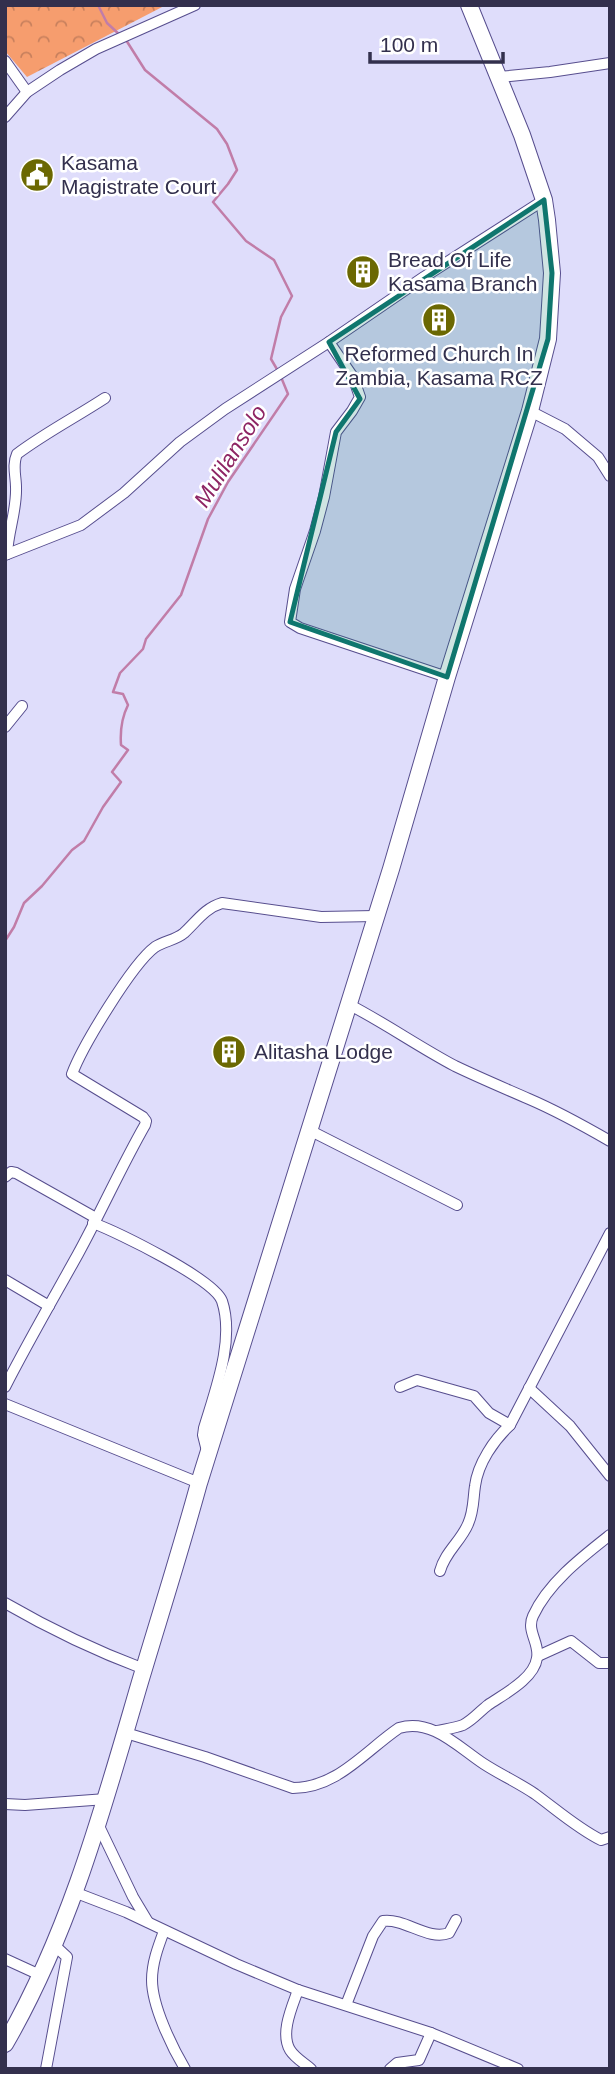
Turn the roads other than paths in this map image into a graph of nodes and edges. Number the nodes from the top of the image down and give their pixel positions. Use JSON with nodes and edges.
{"nodes":[{"id":1,"x":195,"y":5,"type":"edge"},
{"id":2,"x":469,"y":5,"type":"edge"},
{"id":3,"x":5,"y":61,"type":"edge"},
{"id":4,"x":610,"y":63,"type":"edge"},
{"id":5,"x":499,"y":77,"type":"junction"},
{"id":6,"x":27,"y":92,"type":"junction"},
{"id":7,"x":5,"y":117,"type":"edge"},
{"id":8,"x":544,"y":200,"type":"junction"},
{"id":9,"x":329,"y":342,"type":"junction"},
{"id":10,"x":105,"y":398,"type":"dead end"},
{"id":11,"x":530,"y":411,"type":"junction"},
{"id":12,"x":610,"y":476,"type":"edge"},
{"id":13,"x":6,"y":554,"type":"edge"},
{"id":14,"x":447,"y":677,"type":"junction"},
{"id":15,"x":22,"y":706,"type":"dead end"},
{"id":16,"x":5,"y":727,"type":"edge"},
{"id":17,"x":375,"y":916,"type":"junction"},
{"id":18,"x":348,"y":1004,"type":"junction"},
{"id":19,"x":309,"y":1130,"type":"junction"},
{"id":20,"x":610,"y":1142,"type":"edge"},
{"id":21,"x":5,"y":1177,"type":"edge"},
{"id":22,"x":457,"y":1205,"type":"dead end"},
{"id":23,"x":94,"y":1220,"type":"junction"},
{"id":24,"x":610,"y":1233,"type":"edge"},
{"id":25,"x":606,"y":1250,"type":"edge"},
{"id":26,"x":5,"y":1280,"type":"edge"},
{"id":27,"x":48,"y":1306,"type":"junction"},
{"id":28,"x":5,"y":1387,"type":"edge"},
{"id":29,"x":400,"y":1387,"type":"dead end"},
{"id":30,"x":529,"y":1388,"type":"junction"},
{"id":31,"x":5,"y":1404,"type":"edge"},
{"id":32,"x":510,"y":1425,"type":"junction"},
{"id":33,"x":208,"y":1455,"type":"junction"},
{"id":34,"x":610,"y":1476,"type":"edge"},
{"id":35,"x":199,"y":1483,"type":"junction"},
{"id":36,"x":610,"y":1535,"type":"edge"},
{"id":37,"x":440,"y":1571,"type":"dead end"},
{"id":38,"x":5,"y":1603,"type":"edge"},
{"id":39,"x":538,"y":1656,"type":"junction"},
{"id":40,"x":610,"y":1663,"type":"edge"},
{"id":41,"x":144,"y":1670,"type":"junction"},
{"id":42,"x":437,"y":1731,"type":"junction"},
{"id":43,"x":126,"y":1733,"type":"junction"},
{"id":44,"x":106,"y":1800,"type":"junction"},
{"id":45,"x":5,"y":1804,"type":"edge"},
{"id":46,"x":98,"y":1824,"type":"junction"},
{"id":47,"x":610,"y":1837,"type":"edge"},
{"id":48,"x":74,"y":1892,"type":"junction"},
{"id":49,"x":456,"y":1920,"type":"dead end"},
{"id":50,"x":148,"y":1922,"type":"junction"},
{"id":51,"x":164,"y":1931,"type":"junction"},
{"id":52,"x":53,"y":1944,"type":"junction"},
{"id":53,"x":5,"y":1959,"type":"edge"},
{"id":54,"x":40,"y":1975,"type":"junction"},
{"id":55,"x":298,"y":1990,"type":"junction"},
{"id":56,"x":346,"y":2006,"type":"junction"},
{"id":57,"x":431,"y":2033,"type":"junction"},
{"id":58,"x":5,"y":2044,"type":"edge"},
{"id":59,"x":46,"y":2069,"type":"edge"},
{"id":60,"x":185,"y":2069,"type":"edge"},
{"id":61,"x":311,"y":2069,"type":"edge"},
{"id":62,"x":390,"y":2069,"type":"edge"},
{"id":63,"x":518,"y":2069,"type":"edge"}],
"edges":[{"from":1,"to":6,"type":"street"},
{"from":2,"to":5,"type":"main road"},
{"from":3,"to":6,"type":"street"},
{"from":4,"to":5,"type":"street"},
{"from":5,"to":8,"type":"main road"},
{"from":6,"to":7,"type":"street"},
{"from":8,"to":9,"type":"street"},
{"from":8,"to":11,"type":"main road"},
{"from":9,"to":13,"type":"street"},
{"from":9,"to":14,"type":"street"},
{"from":10,"to":13,"type":"street"},
{"from":11,"to":12,"type":"street"},
{"from":11,"to":14,"type":"main road"},
{"from":14,"to":17,"type":"main road"},
{"from":15,"to":16,"type":"street"},
{"from":17,"to":18,"type":"main road"},
{"from":17,"to":23,"type":"street"},
{"from":18,"to":19,"type":"main road"},
{"from":18,"to":20,"type":"street"},
{"from":19,"to":22,"type":"street"},
{"from":19,"to":33,"type":"main road"},
{"from":21,"to":23,"type":"street"},
{"from":23,"to":27,"type":"street"},
{"from":23,"to":33,"type":"street"},
{"from":24,"to":25,"type":"street"},
{"from":25,"to":30,"type":"street"},
{"from":26,"to":27,"type":"street"},
{"from":27,"to":28,"type":"street"},
{"from":29,"to":32,"type":"street"},
{"from":30,"to":32,"type":"street"},
{"from":30,"to":34,"type":"street"},
{"from":31,"to":35,"type":"street"},
{"from":32,"to":37,"type":"street"},
{"from":33,"to":35,"type":"main road"},
{"from":35,"to":41,"type":"main road"},
{"from":36,"to":39,"type":"street"},
{"from":38,"to":41,"type":"street"},
{"from":39,"to":40,"type":"street"},
{"from":39,"to":42,"type":"street"},
{"from":41,"to":43,"type":"main road"},
{"from":42,"to":43,"type":"street"},
{"from":42,"to":47,"type":"street"},
{"from":43,"to":44,"type":"main road"},
{"from":44,"to":45,"type":"street"},
{"from":44,"to":46,"type":"main road"},
{"from":46,"to":48,"type":"main road"},
{"from":46,"to":50,"type":"street"},
{"from":48,"to":50,"type":"street"},
{"from":48,"to":52,"type":"main road"},
{"from":49,"to":56,"type":"street"},
{"from":50,"to":51,"type":"street"},
{"from":51,"to":55,"type":"street"},
{"from":51,"to":60,"type":"street"},
{"from":52,"to":54,"type":"main road"},
{"from":52,"to":59,"type":"street"},
{"from":53,"to":54,"type":"street"},
{"from":54,"to":58,"type":"main road"},
{"from":55,"to":56,"type":"street"},
{"from":55,"to":61,"type":"street"},
{"from":56,"to":57,"type":"street"},
{"from":57,"to":62,"type":"street"},
{"from":57,"to":63,"type":"street"}]}
